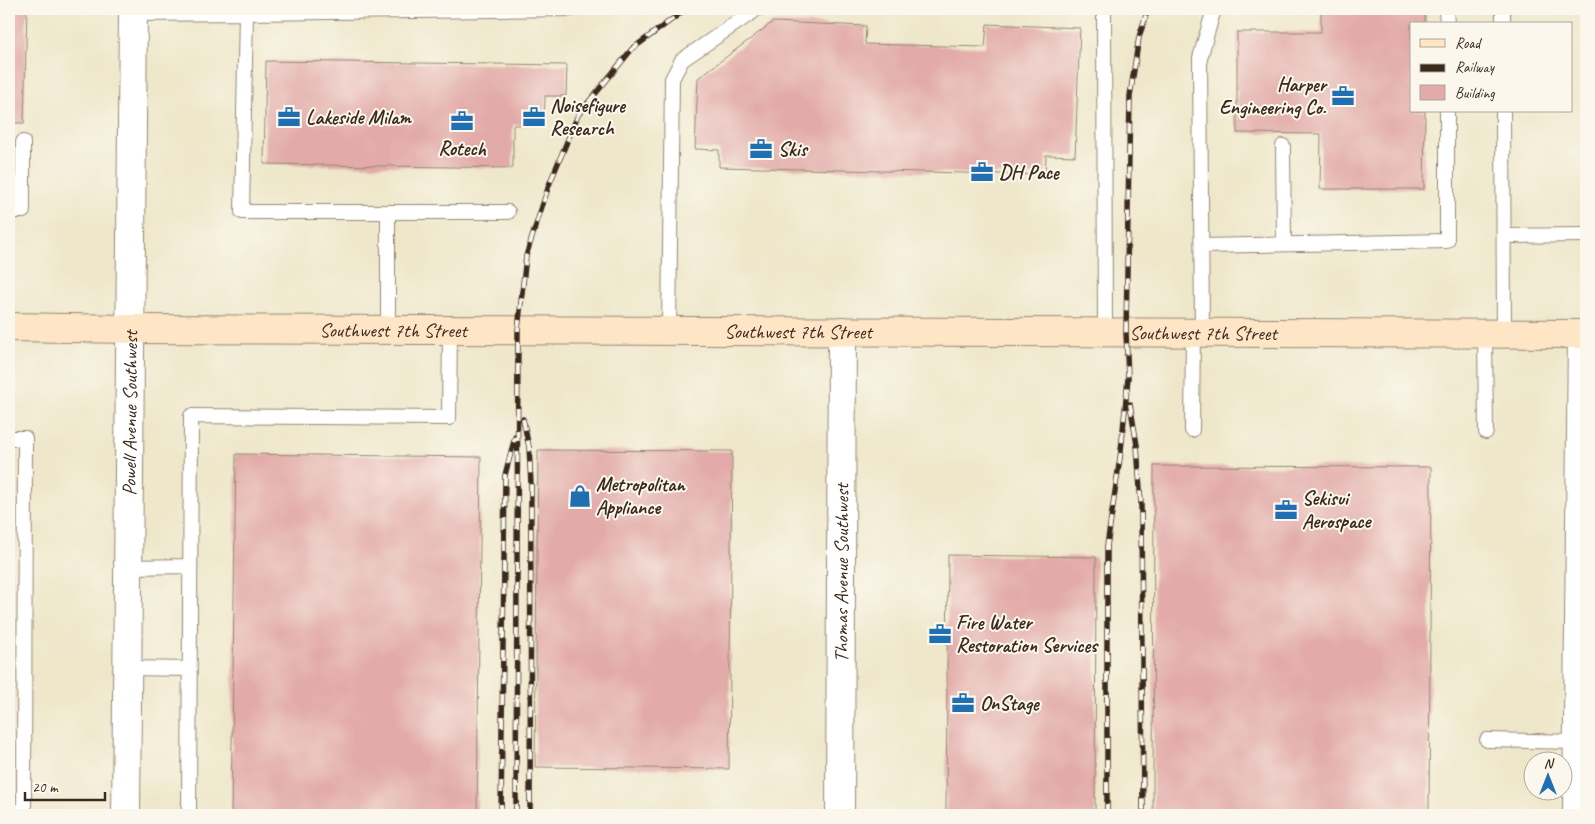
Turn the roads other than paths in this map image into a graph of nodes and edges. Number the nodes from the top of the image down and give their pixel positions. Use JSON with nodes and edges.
{"nodes":[{"id":1,"x":573,"y":9,"type":"edge"},
{"id":2,"x":757,"y":9,"type":"edge"},
{"id":3,"x":1104,"y":9,"type":"edge"},
{"id":4,"x":1214,"y":9,"type":"edge"},
{"id":5,"x":1446,"y":9,"type":"edge"},
{"id":6,"x":1503,"y":9,"type":"edge"},
{"id":7,"x":133,"y":11,"type":"edge"},
{"id":8,"x":246,"y":11,"type":"edge"},
{"id":9,"x":1446,"y":22,"type":"edge"},
{"id":10,"x":1503,"y":22,"type":"edge"},
{"id":11,"x":1447,"y":112,"type":"edge"},
{"id":12,"x":1504,"y":112,"type":"edge"},
{"id":13,"x":23,"y":142,"type":"dead end"},
{"id":14,"x":1283,"y":146,"type":"dead end"},
{"id":15,"x":9,"y":211,"type":"edge"},
{"id":16,"x":388,"y":212,"type":"junction"},
{"id":17,"x":508,"y":212,"type":"dead end"},
{"id":18,"x":1586,"y":235,"type":"edge"},
{"id":19,"x":1504,"y":236,"type":"junction"},
{"id":20,"x":1284,"y":244,"type":"junction"},
{"id":21,"x":1202,"y":246,"type":"junction"},
{"id":22,"x":9,"y":327,"type":"edge"},
{"id":23,"x":130,"y":329,"type":"junction"},
{"id":24,"x":388,"y":330,"type":"junction"},
{"id":25,"x":450,"y":330,"type":"junction"},
{"id":26,"x":669,"y":331,"type":"junction"},
{"id":27,"x":842,"y":331,"type":"junction"},
{"id":28,"x":1105,"y":332,"type":"junction"},
{"id":29,"x":1197,"y":332,"type":"junction"},
{"id":30,"x":1495,"y":334,"type":"junction"},
{"id":31,"x":1584,"y":334,"type":"edge"},
{"id":32,"x":1192,"y":430,"type":"dead end"},
{"id":33,"x":1486,"y":432,"type":"dead end"},
{"id":34,"x":9,"y":438,"type":"edge"},
{"id":35,"x":190,"y":566,"type":"junction"},
{"id":36,"x":128,"y":567,"type":"junction"},
{"id":37,"x":127,"y":668,"type":"junction"},
{"id":38,"x":190,"y":669,"type":"junction"},
{"id":39,"x":1487,"y":740,"type":"dead end"},
{"id":40,"x":1578,"y":742,"type":"junction"},
{"id":41,"x":24,"y":815,"type":"edge"},
{"id":42,"x":126,"y":815,"type":"edge"},
{"id":43,"x":189,"y":815,"type":"edge"},
{"id":44,"x":840,"y":815,"type":"edge"},
{"id":45,"x":1577,"y":815,"type":"edge"}],
"edges":[{"from":1,"to":8,"type":"lane"},
{"from":2,"to":26,"type":"lane"},
{"from":3,"to":28,"type":"lane"},
{"from":4,"to":21,"type":"lane"},
{"from":5,"to":9,"type":"lane"},
{"from":6,"to":10,"type":"lane"},
{"from":7,"to":8,"type":"lane"},
{"from":7,"to":23,"type":"street","name":"Powell Avenue Southwest"},
{"from":8,"to":16,"type":"lane"},
{"from":11,"to":20,"type":"lane"},
{"from":12,"to":19,"type":"lane"},
{"from":13,"to":15,"type":"lane"},
{"from":14,"to":20,"type":"lane"},
{"from":16,"to":17,"type":"lane"},
{"from":16,"to":24,"type":"lane"},
{"from":18,"to":19,"type":"lane"},
{"from":19,"to":30,"type":"lane"},
{"from":20,"to":21,"type":"lane"},
{"from":21,"to":29,"type":"lane"},
{"from":22,"to":23,"type":"street","name":"Southwest 7th Street"},
{"from":23,"to":24,"type":"street","name":"Southwest 7th Street"},
{"from":23,"to":36,"type":"street","name":"Powell Avenue Southwest"},
{"from":24,"to":25,"type":"street","name":"Southwest 7th Street"},
{"from":25,"to":26,"type":"street","name":"Southwest 7th Street"},
{"from":25,"to":35,"type":"lane"},
{"from":26,"to":27,"type":"street","name":"Southwest 7th Street"},
{"from":27,"to":28,"type":"street","name":"Southwest 7th Street"},
{"from":27,"to":44,"type":"street","name":"Thomas Avenue Southwest"},
{"from":28,"to":29,"type":"street","name":"Southwest 7th Street"},
{"from":29,"to":30,"type":"street","name":"Southwest 7th Street"},
{"from":29,"to":32,"type":"lane"},
{"from":30,"to":31,"type":"street","name":"Southwest 7th Street"},
{"from":30,"to":33,"type":"lane"},
{"from":31,"to":40,"type":"street"},
{"from":34,"to":41,"type":"lane"},
{"from":35,"to":36,"type":"lane"},
{"from":35,"to":38,"type":"lane"},
{"from":36,"to":37,"type":"street","name":"Powell Avenue Southwest"},
{"from":37,"to":38,"type":"lane"},
{"from":37,"to":42,"type":"street","name":"Powell Avenue Southwest"},
{"from":38,"to":43,"type":"lane"},
{"from":39,"to":40,"type":"lane"},
{"from":40,"to":45,"type":"street"}]}
